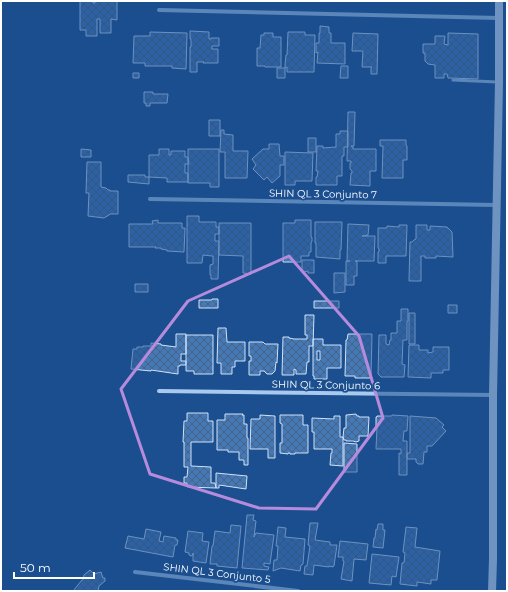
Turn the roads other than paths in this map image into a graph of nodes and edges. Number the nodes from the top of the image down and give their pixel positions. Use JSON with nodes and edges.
{"nodes":[{"id":1,"x":499,"y":1,"type":"edge"},
{"id":2,"x":159,"y":10,"type":"dead end"},
{"id":3,"x":499,"y":18,"type":"junction"},
{"id":4,"x":453,"y":80,"type":"dead end"},
{"id":5,"x":499,"y":82,"type":"junction"},
{"id":6,"x":150,"y":198,"type":"dead end"},
{"id":7,"x":496,"y":205,"type":"junction"},
{"id":8,"x":159,"y":390,"type":"dead end"},
{"id":9,"x":493,"y":395,"type":"junction"},
{"id":10,"x":135,"y":572,"type":"dead end"},
{"id":11,"x":298,"y":591,"type":"edge"},
{"id":12,"x":492,"y":591,"type":"edge"}],
"edges":[{"from":1,"to":3,"type":"street"},
{"from":2,"to":3,"type":"street"},
{"from":3,"to":5,"type":"street"},
{"from":4,"to":5,"type":"lane"},
{"from":5,"to":7,"type":"street"},
{"from":6,"to":7,"type":"street","name":"SHIN QL 3 Conjunto 7"},
{"from":7,"to":9,"type":"street"},
{"from":8,"to":9,"type":"street","name":"SHIN QL 3 Conjunto 6"},
{"from":9,"to":12,"type":"street"},
{"from":10,"to":11,"type":"street","name":"SHIN QL 3 Conjunto 5"}]}
